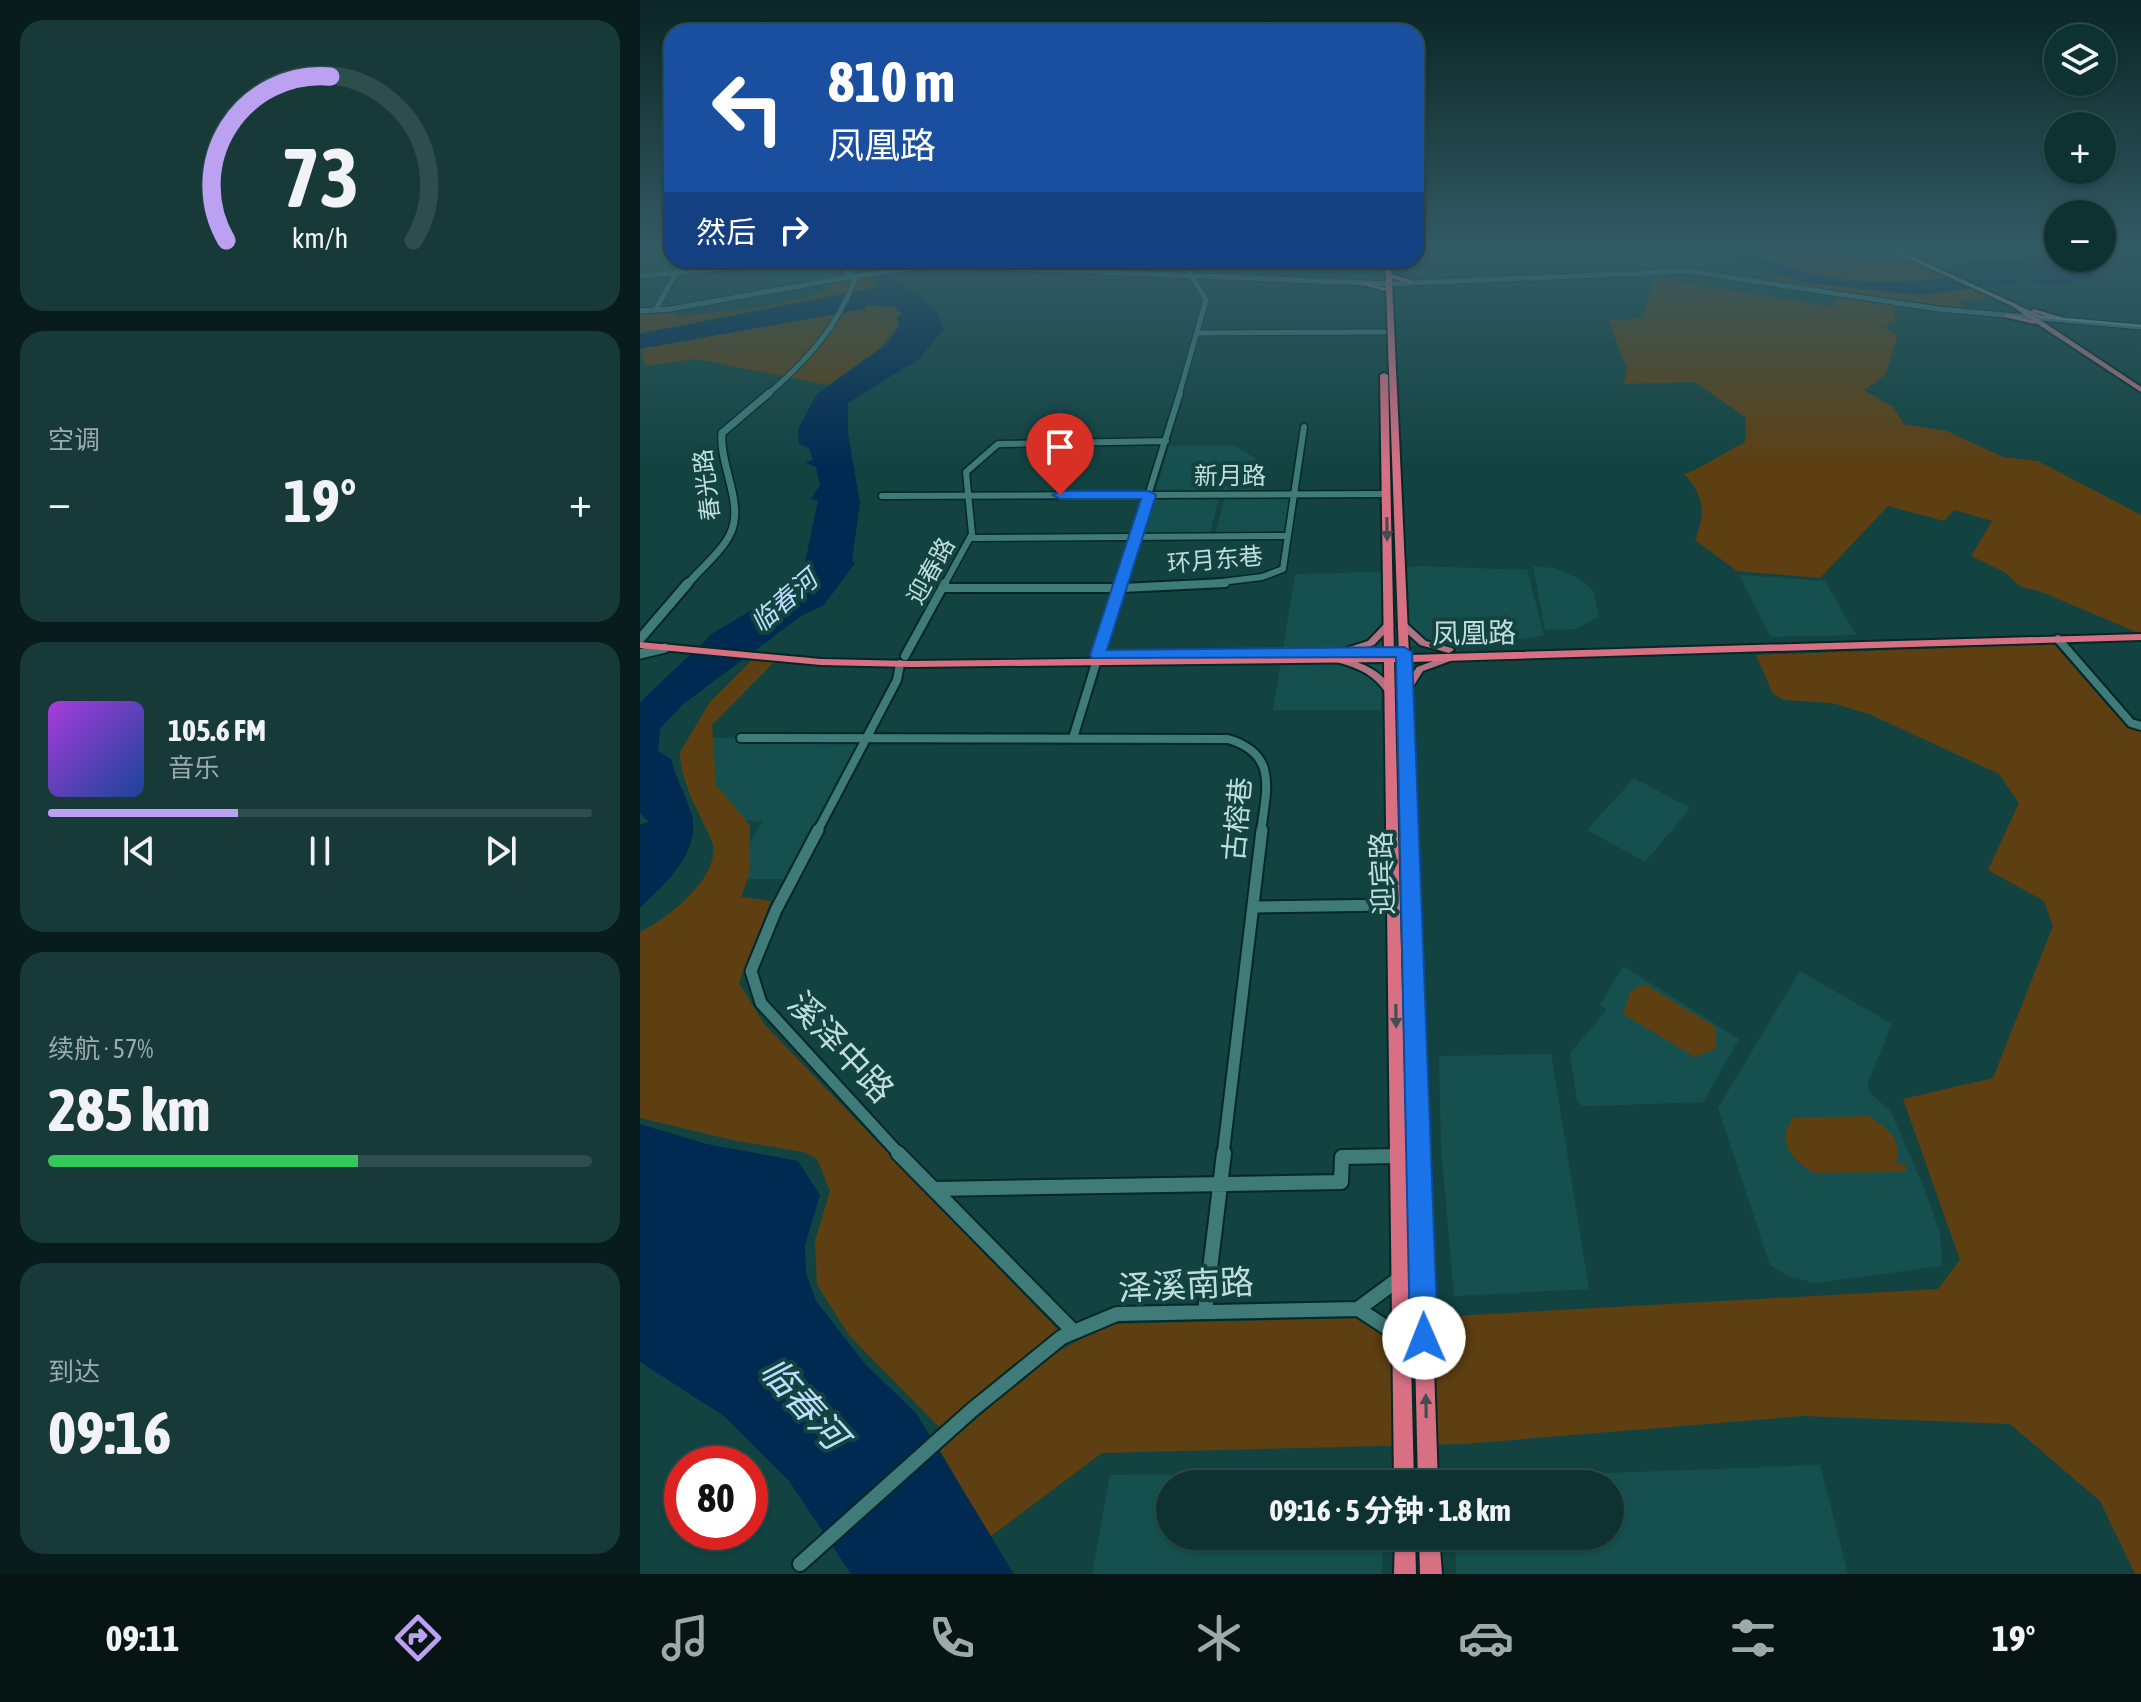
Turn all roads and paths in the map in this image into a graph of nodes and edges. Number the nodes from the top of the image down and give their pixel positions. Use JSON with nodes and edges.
{"nodes":[{"id":1,"x":834,"y":322,"type":"edge"},
{"id":2,"x":1200,"y":322,"type":"edge"},
{"id":3,"x":1384,"y":322,"type":"edge"},
{"id":4,"x":1388,"y":322,"type":"edge"},
{"id":5,"x":2045,"y":322,"type":"edge"},
{"id":6,"x":2093,"y":322,"type":"edge"},
{"id":7,"x":2141,"y":326,"type":"edge"},
{"id":8,"x":1384,"y":332,"type":"junction"},
{"id":9,"x":1197,"y":333,"type":"junction"},
{"id":10,"x":790,"y":373,"type":"junction"},
{"id":11,"x":2141,"y":388,"type":"edge"},
{"id":12,"x":1304,"y":427,"type":"dead end"},
{"id":13,"x":1166,"y":441,"type":"junction"},
{"id":14,"x":1294,"y":494,"type":"junction"},
{"id":15,"x":1387,"y":494,"type":"junction"},
{"id":16,"x":1149,"y":495,"type":"junction"},
{"id":17,"x":882,"y":496,"type":"dead end"},
{"id":18,"x":970,"y":496,"type":"junction"},
{"id":19,"x":1136,"y":536,"type":"junction"},
{"id":20,"x":1288,"y":536,"type":"junction"},
{"id":21,"x":970,"y":538,"type":"junction"},
{"id":22,"x":1120,"y":586,"type":"junction"},
{"id":23,"x":942,"y":588,"type":"junction"},
{"id":24,"x":1389,"y":624,"type":"junction"},
{"id":25,"x":1403,"y":625,"type":"junction"},
{"id":26,"x":640,"y":631,"type":"edge"},
{"id":27,"x":2141,"y":631,"type":"edge"},
{"id":28,"x":2141,"y":637,"type":"edge"},
{"id":29,"x":2058,"y":639,"type":"junction"},
{"id":30,"x":640,"y":640,"type":"edge"},
{"id":31,"x":687,"y":646,"type":"junction"},
{"id":32,"x":671,"y":648,"type":"junction"},
{"id":33,"x":640,"y":654,"type":"edge"},
{"id":34,"x":1450,"y":654,"type":"junction"},
{"id":35,"x":1397,"y":655,"type":"junction"},
{"id":36,"x":1339,"y":656,"type":"junction"},
{"id":37,"x":1097,"y":659,"type":"junction"},
{"id":38,"x":903,"y":660,"type":"junction"},
{"id":39,"x":1397,"y":691,"type":"junction"},
{"id":40,"x":2141,"y":726,"type":"edge"},
{"id":41,"x":741,"y":738,"type":"dead end"},
{"id":42,"x":866,"y":738,"type":"junction"},
{"id":43,"x":1073,"y":738,"type":"junction"},
{"id":44,"x":1394,"y":905,"type":"junction"},
{"id":45,"x":1253,"y":907,"type":"junction"},
{"id":46,"x":1395,"y":925,"type":"junction"},
{"id":47,"x":1412,"y":926,"type":"junction"},
{"id":48,"x":1413,"y":954,"type":"junction"},
{"id":49,"x":1395,"y":976,"type":"junction"},
{"id":50,"x":1414,"y":976,"type":"junction"},
{"id":51,"x":1398,"y":1156,"type":"junction"},
{"id":52,"x":1220,"y":1184,"type":"junction"},
{"id":53,"x":934,"y":1189,"type":"junction"},
{"id":54,"x":1400,"y":1278,"type":"junction"},
{"id":55,"x":1358,"y":1309,"type":"junction"},
{"id":56,"x":1205,"y":1311,"type":"junction"},
{"id":57,"x":1074,"y":1332,"type":"junction"},
{"id":58,"x":1401,"y":1337,"type":"junction"},
{"id":59,"x":1404,"y":1470,"type":"edge"},
{"id":60,"x":1428,"y":1470,"type":"edge"},
{"id":61,"x":1405,"y":1550,"type":"edge"},
{"id":62,"x":1430,"y":1550,"type":"edge"},
{"id":63,"x":800,"y":1564,"type":"dead end"},
{"id":64,"x":1405,"y":1574,"type":"edge"},
{"id":65,"x":1431,"y":1574,"type":"edge"}],
"edges":[{"from":1,"to":10,"type":"main road"},
{"from":2,"to":9,"type":"street"},
{"from":3,"to":8,"type":"highway","name":"迎宾路"},
{"from":4,"to":25,"type":"highway","name":"迎宾路"},
{"from":5,"to":11,"type":"main road"},
{"from":6,"to":7,"type":"main road"},
{"from":8,"to":9,"type":"street"},
{"from":8,"to":15,"type":"highway","name":"迎宾路"},
{"from":9,"to":13,"type":"street"},
{"from":10,"to":26,"type":"main road","name":"春光路"},
{"from":10,"to":30,"type":"main road","name":"春光路"},
{"from":12,"to":14,"type":"street","name":"环月东巷"},
{"from":13,"to":16,"type":"street"},
{"from":13,"to":18,"type":"street","name":"迎春路"},
{"from":14,"to":15,"type":"street","name":"新月路"},
{"from":14,"to":16,"type":"street","name":"新月路"},
{"from":14,"to":20,"type":"street","name":"环月东巷"},
{"from":15,"to":24,"type":"highway","name":"迎宾路","one_way":true},
{"from":16,"to":18,"type":"street","name":"新月路"},
{"from":16,"to":19,"type":"street"},
{"from":17,"to":18,"type":"street","name":"新月路"},
{"from":18,"to":21,"type":"street","name":"迎春路"},
{"from":19,"to":20,"type":"street"},
{"from":19,"to":21,"type":"street"},
{"from":19,"to":22,"type":"street"},
{"from":20,"to":22,"type":"street","name":"环月东巷"},
{"from":21,"to":23,"type":"street","name":"迎春路"},
{"from":22,"to":23,"type":"street","name":"环月东巷"},
{"from":22,"to":37,"type":"street"},
{"from":23,"to":38,"type":"street","name":"迎春路"},
{"from":24,"to":35,"type":"highway","name":"迎宾路"},
{"from":24,"to":36,"type":"main road"},
{"from":25,"to":34,"type":"main road"},
{"from":25,"to":35,"type":"highway","name":"迎宾路"},
{"from":27,"to":34,"type":"highway","name":"凤凰路"},
{"from":28,"to":29,"type":"highway","name":"凤凰路"},
{"from":29,"to":34,"type":"highway","name":"凤凰路"},
{"from":29,"to":40,"type":"street"},
{"from":30,"to":31,"type":"highway"},
{"from":30,"to":32,"type":"highway"},
{"from":31,"to":32,"type":"highway"},
{"from":31,"to":38,"type":"highway","name":"凤凰路"},
{"from":32,"to":33,"type":"main road"},
{"from":34,"to":35,"type":"highway","name":"凤凰路"},
{"from":34,"to":39,"type":"main road"},
{"from":35,"to":36,"type":"highway","name":"凤凰路"},
{"from":35,"to":39,"type":"highway","name":"迎宾路"},
{"from":36,"to":37,"type":"highway","name":"凤凰路"},
{"from":36,"to":39,"type":"main road"},
{"from":37,"to":38,"type":"highway","name":"凤凰路"},
{"from":37,"to":43,"type":"street"},
{"from":38,"to":42,"type":"street","name":"溪泽中路"},
{"from":39,"to":44,"type":"highway","name":"迎宾路"},
{"from":39,"to":47,"type":"highway","name":"迎宾路"},
{"from":41,"to":42,"type":"street","name":"古榕巷"},
{"from":42,"to":43,"type":"street","name":"古榕巷"},
{"from":42,"to":53,"type":"street","name":"溪泽中路"},
{"from":43,"to":45,"type":"street","name":"古榕巷"},
{"from":44,"to":45,"type":"street"},
{"from":44,"to":46,"type":"highway","name":"迎宾路"},
{"from":45,"to":52,"type":"street","name":"古榕巷"},
{"from":46,"to":47,"type":"highway"},
{"from":46,"to":48,"type":"highway"},
{"from":46,"to":49,"type":"highway","name":"迎宾路"},
{"from":47,"to":48,"type":"highway","name":"迎宾路"},
{"from":48,"to":50,"type":"highway","name":"迎宾路"},
{"from":49,"to":50,"type":"highway"},
{"from":49,"to":51,"type":"highway","name":"迎宾路","one_way":true},
{"from":60,"to":50,"type":"highway","name":"迎宾路","one_way":true},
{"from":51,"to":52,"type":"street"},
{"from":51,"to":54,"type":"highway","name":"迎宾路"},
{"from":52,"to":53,"type":"street"},
{"from":52,"to":56,"type":"street","name":"古榕巷"},
{"from":53,"to":57,"type":"street","name":"溪泽中路"},
{"from":54,"to":55,"type":"street"},
{"from":54,"to":58,"type":"highway","name":"迎宾路"},
{"from":55,"to":56,"type":"street","name":"泽溪南路"},
{"from":55,"to":58,"type":"street"},
{"from":56,"to":57,"type":"street","name":"泽溪南路"},
{"from":57,"to":63,"type":"street","name":"泽溪南路"},
{"from":58,"to":59,"type":"highway","name":"迎宾路"},
{"from":61,"to":64,"type":"highway"},
{"from":62,"to":65,"type":"highway"}]}
